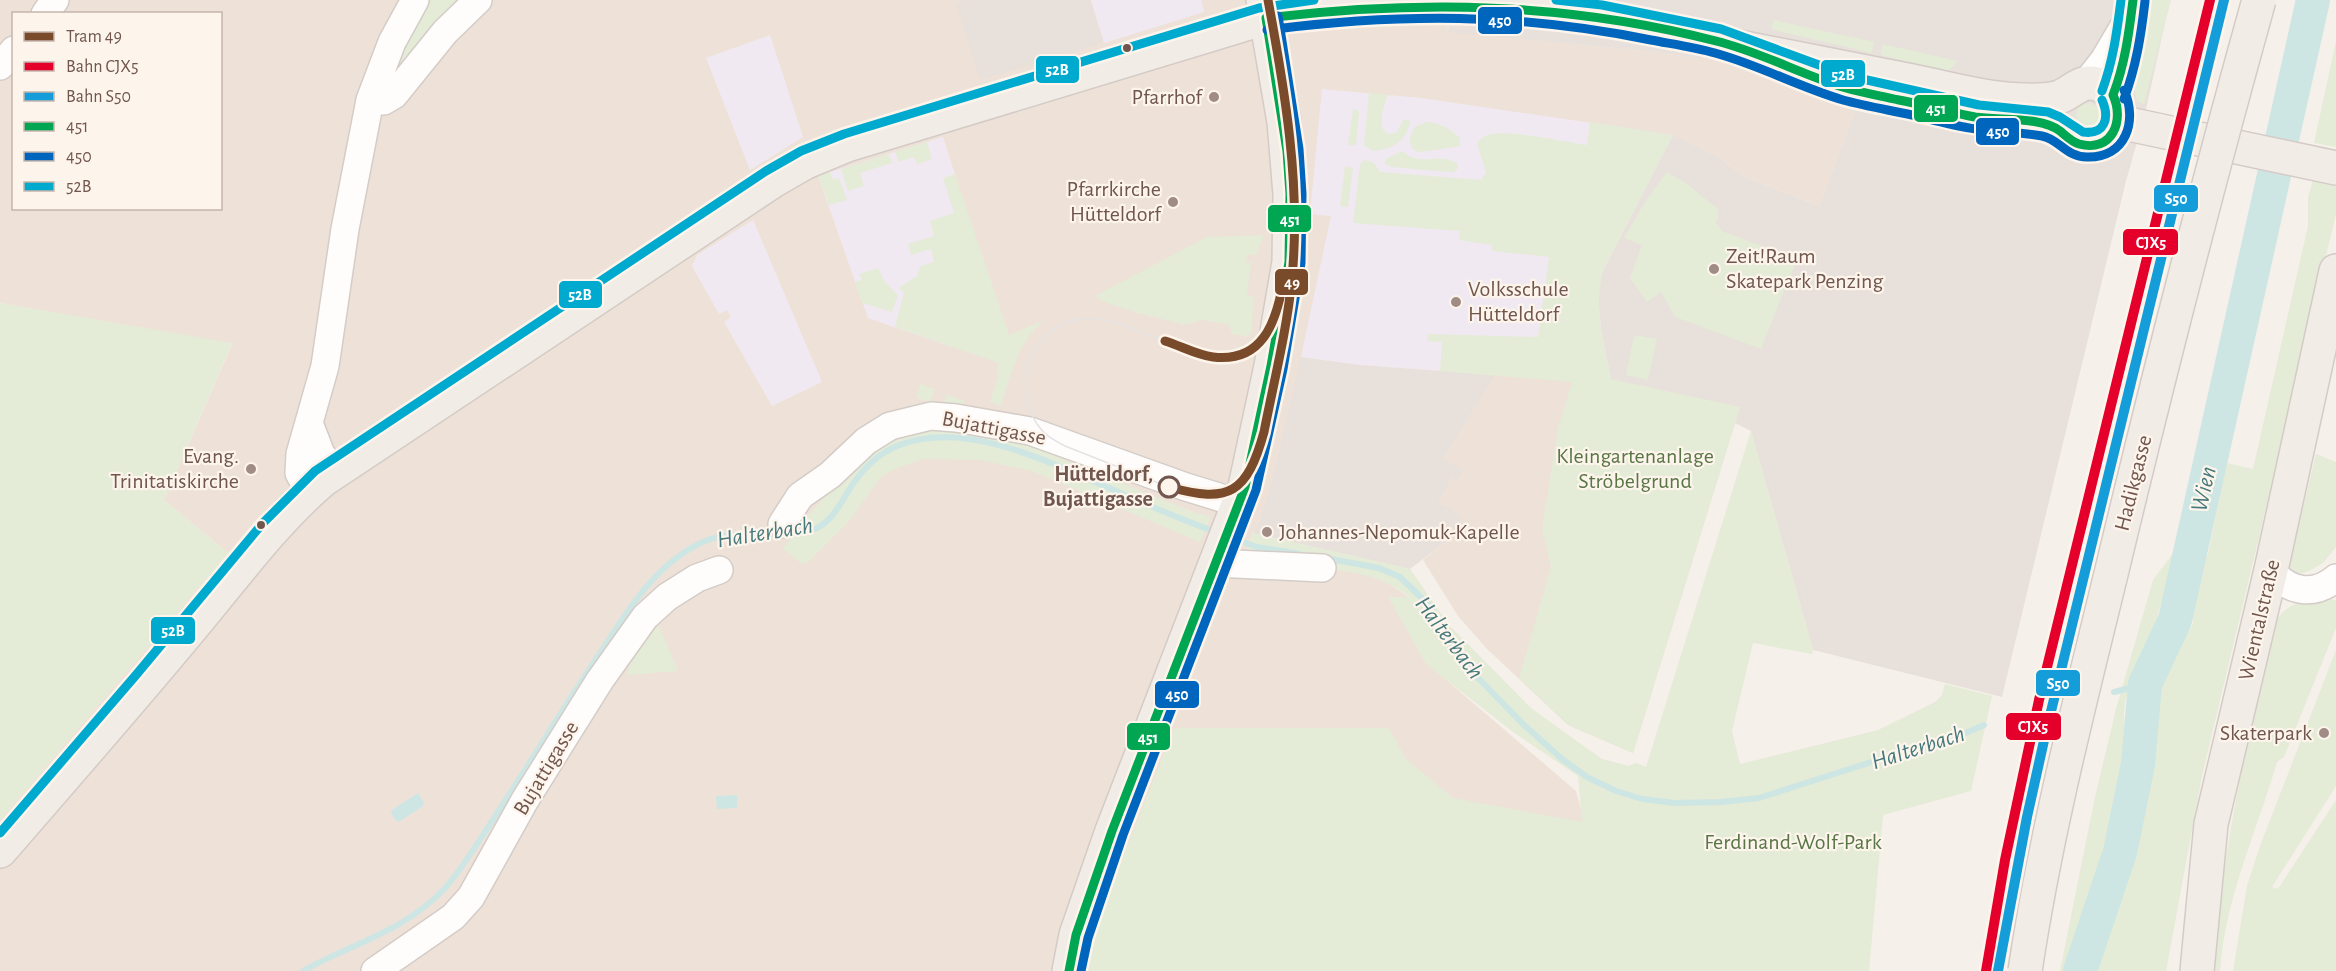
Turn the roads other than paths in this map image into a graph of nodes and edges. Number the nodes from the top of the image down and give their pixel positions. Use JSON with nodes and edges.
{"nodes":[{"id":1,"x":415,"y":0,"type":"edge"},
{"id":2,"x":478,"y":0,"type":"edge"},
{"id":3,"x":2259,"y":0,"type":"edge"},
{"id":4,"x":1470,"y":3,"type":"edge"},
{"id":5,"x":2132,"y":7,"type":"edge"},
{"id":6,"x":1264,"y":9,"type":"edge"},
{"id":7,"x":1734,"y":46,"type":"junction"},
{"id":8,"x":12,"y":52,"type":"edge"},
{"id":9,"x":0,"y":66,"type":"edge"},
{"id":10,"x":2095,"y":99,"type":"junction"},
{"id":11,"x":370,"y":100,"type":"junction"},
{"id":12,"x":2063,"y":133,"type":"junction"},
{"id":13,"x":2336,"y":168,"type":"edge"},
{"id":14,"x":2336,"y":271,"type":"edge"},
{"id":15,"x":309,"y":423,"type":"junction"},
{"id":16,"x":335,"y":471,"type":"junction"},
{"id":17,"x":309,"y":492,"type":"junction"},
{"id":18,"x":782,"y":524,"type":"dead end"},
{"id":19,"x":1226,"y":534,"type":"junction"},
{"id":20,"x":1322,"y":568,"type":"dead end"},
{"id":21,"x":719,"y":570,"type":"dead end"},
{"id":22,"x":2271,"y":570,"type":"junction"},
{"id":23,"x":2330,"y":582,"type":"edge"},
{"id":24,"x":0,"y":851,"type":"edge"},
{"id":25,"x":375,"y":971,"type":"edge"},
{"id":26,"x":1069,"y":971,"type":"edge"},
{"id":27,"x":2025,"y":971,"type":"edge"},
{"id":28,"x":2196,"y":971,"type":"edge"}],
"edges":[{"from":1,"to":11,"type":"street"},
{"from":2,"to":11,"type":"street"},
{"from":3,"to":27,"type":"main road","name":"Hadikgasse","bridge":true},
{"from":4,"to":6,"type":"main road"},
{"from":4,"to":7,"type":"main road"},
{"from":5,"to":10,"type":"street"},
{"from":6,"to":16,"type":"main road"},
{"from":6,"to":19,"type":"main road"},
{"from":7,"to":10,"type":"main road"},
{"from":7,"to":12,"type":"main road"},
{"from":8,"to":9,"type":"street"},
{"from":10,"to":12,"type":"main road"},
{"from":10,"to":12,"type":"main road"},
{"from":10,"to":13,"type":"main road"},
{"from":11,"to":15,"type":"street"},
{"from":14,"to":22,"type":"main road","name":"Wientalstraße"},
{"from":15,"to":16,"type":"street"},
{"from":15,"to":17,"type":"street"},
{"from":16,"to":17,"type":"main road"},
{"from":17,"to":24,"type":"main road"},
{"from":18,"to":19,"type":"street","name":"Bujattigasse"},
{"from":19,"to":20,"type":"street","name":"Bujattigasse"},
{"from":19,"to":26,"type":"main road"},
{"from":21,"to":25,"type":"street","name":"Bujattigasse"},
{"from":22,"to":23,"type":"street"},
{"from":22,"to":28,"type":"main road","name":"Wientalstraße"}]}
